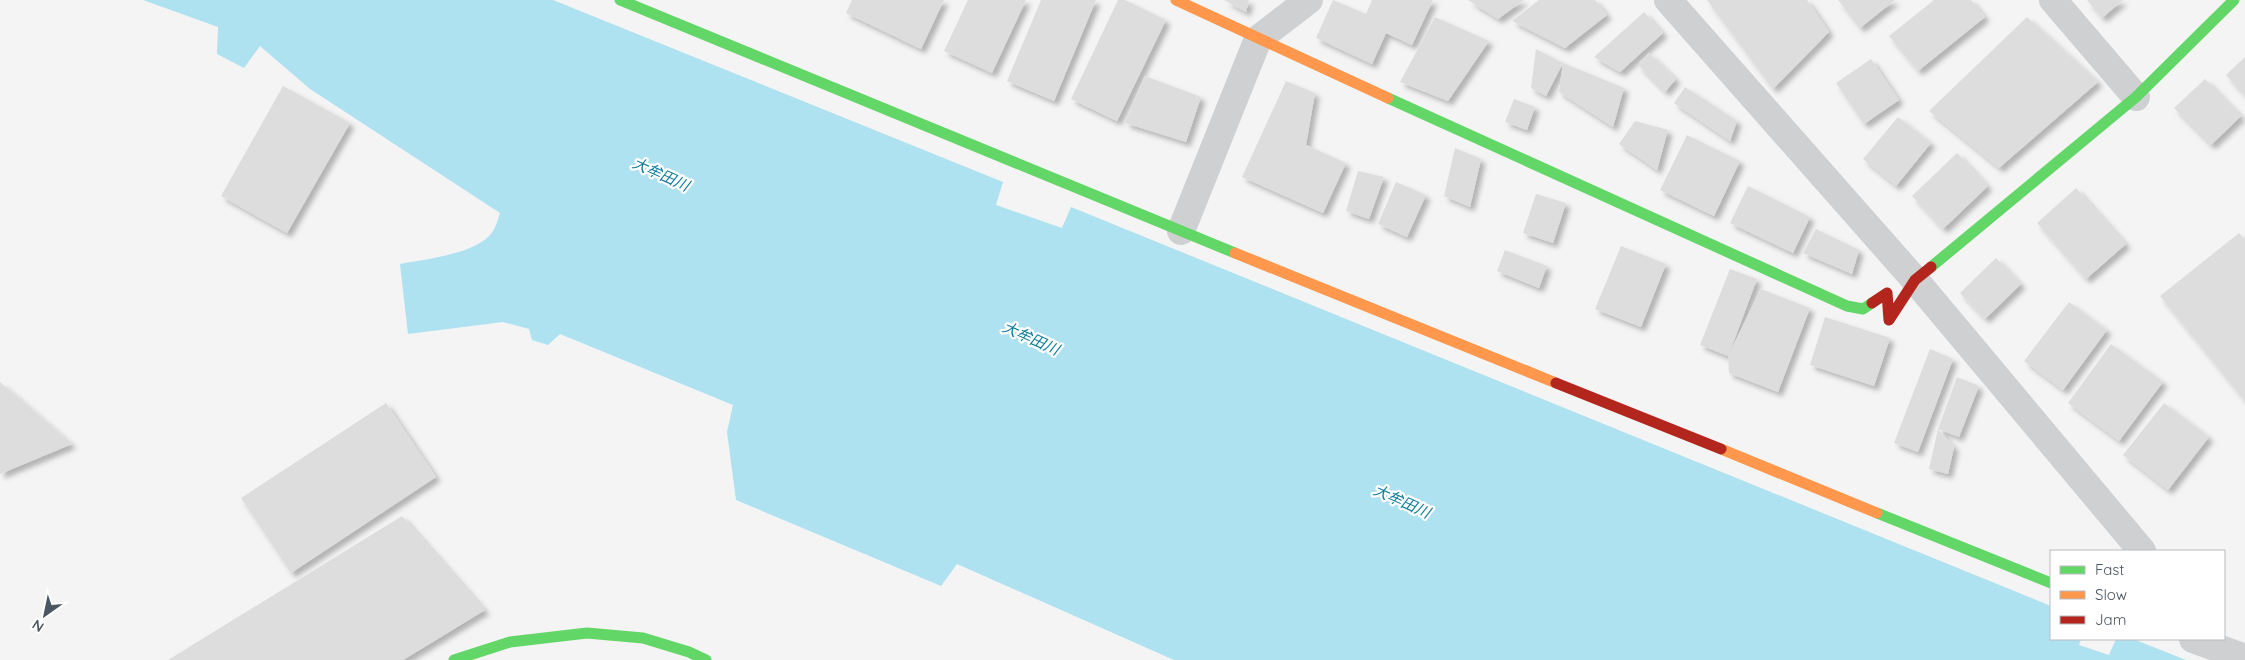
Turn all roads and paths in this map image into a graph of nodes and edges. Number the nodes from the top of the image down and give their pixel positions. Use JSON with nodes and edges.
{"nodes":[{"id":1,"x":620,"y":0,"type":"edge"},
{"id":2,"x":1176,"y":0,"type":"edge"},
{"id":3,"x":1668,"y":0,"type":"edge"},
{"id":4,"x":2053,"y":0,"type":"edge"},
{"id":5,"x":2234,"y":0,"type":"edge"},
{"id":6,"x":1307,"y":1,"type":"edge"},
{"id":7,"x":1258,"y":39,"type":"junction"},
{"id":8,"x":2136,"y":96,"type":"junction"},
{"id":9,"x":1181,"y":231,"type":"junction"},
{"id":10,"x":1915,"y":280,"type":"junction"},
{"id":11,"x":2141,"y":550,"type":"edge"},
{"id":12,"x":2050,"y":583,"type":"edge"},
{"id":13,"x":2196,"y":640,"type":"edge"},
{"id":14,"x":2245,"y":658,"type":"edge"},
{"id":15,"x":454,"y":660,"type":"edge"},
{"id":16,"x":706,"y":660,"type":"edge"}],
"edges":[{"from":1,"to":9,"type":"street"},
{"from":2,"to":7,"type":"street"},
{"from":3,"to":10,"type":"street"},
{"from":4,"to":8,"type":"street"},
{"from":5,"to":8,"type":"street"},
{"from":6,"to":7,"type":"street"},
{"from":7,"to":9,"type":"street"},
{"from":7,"to":10,"type":"street"},
{"from":8,"to":10,"type":"street"},
{"from":9,"to":12,"type":"street"},
{"from":10,"to":11,"type":"street"},
{"from":13,"to":14,"type":"street"},
{"from":15,"to":16,"type":"street"}]}
